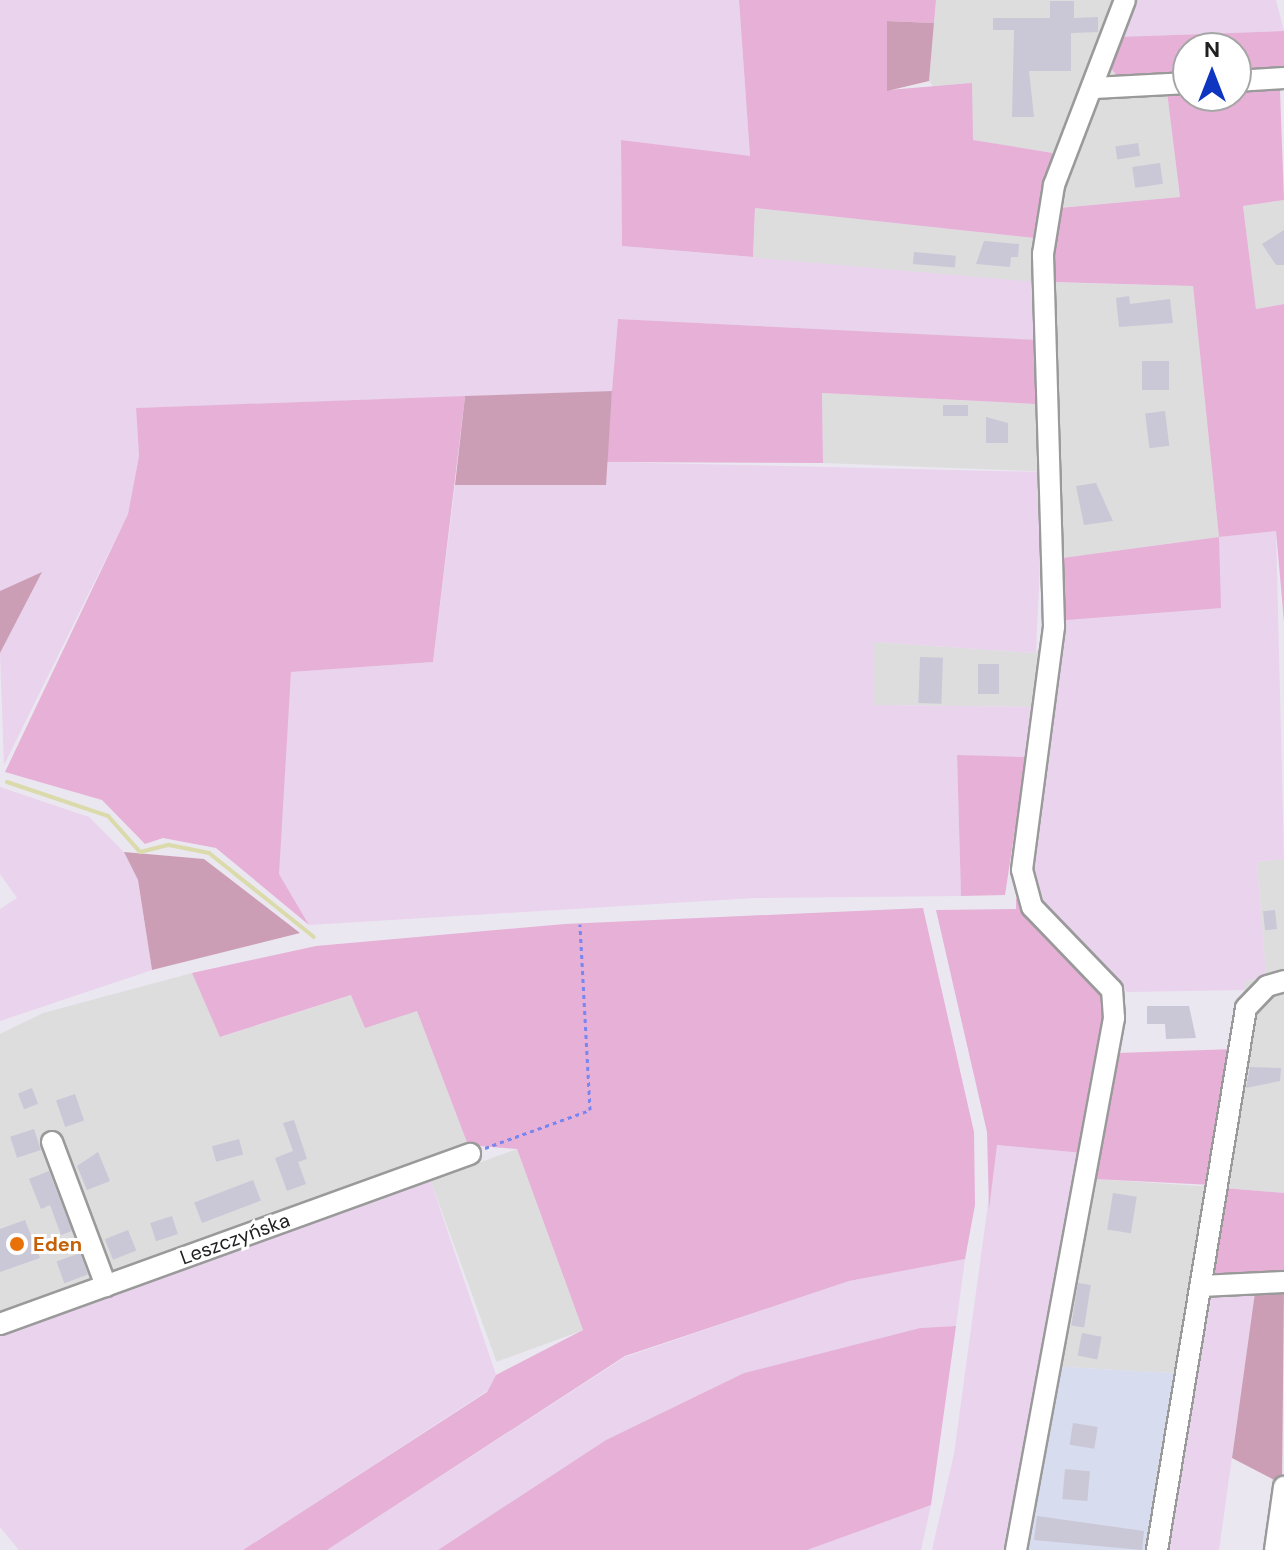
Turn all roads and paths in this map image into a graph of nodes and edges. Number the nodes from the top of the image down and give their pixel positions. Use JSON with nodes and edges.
{"nodes":[{"id":1,"x":1125,"y":0,"type":"edge"},
{"id":2,"x":1252,"y":81,"type":"edge"},
{"id":3,"x":1281,"y":81,"type":"edge"},
{"id":4,"x":1172,"y":84,"type":"edge"},
{"id":5,"x":1094,"y":88,"type":"junction"},
{"id":6,"x":580,"y":924,"type":"dead end"},
{"id":7,"x":1284,"y":981,"type":"edge"},
{"id":8,"x":52,"y":1142,"type":"dead end"},
{"id":9,"x":470,"y":1154,"type":"joint"},
{"id":10,"x":1284,"y":1282,"type":"edge"},
{"id":11,"x":106,"y":1286,"type":"junction"},
{"id":12,"x":1201,"y":1286,"type":"junction"},
{"id":13,"x":0,"y":1324,"type":"edge"},
{"id":14,"x":1284,"y":1487,"type":"edge"},
{"id":15,"x":1016,"y":1550,"type":"edge"},
{"id":16,"x":1157,"y":1550,"type":"edge"},
{"id":17,"x":1275,"y":1550,"type":"edge"}],
"edges":[{"from":1,"to":5,"type":"street"},
{"from":2,"to":3,"type":"street"},
{"from":4,"to":5,"type":"street"},
{"from":5,"to":15,"type":"street"},
{"from":6,"to":9,"type":"path"},
{"from":7,"to":12,"type":"street"},
{"from":8,"to":11,"type":"street"},
{"from":9,"to":11,"type":"street","name":"Leszczyńska"},
{"from":10,"to":12,"type":"street"},
{"from":11,"to":13,"type":"street","name":"Leszczyńska"},
{"from":12,"to":16,"type":"street"},
{"from":14,"to":17,"type":"street"}]}
